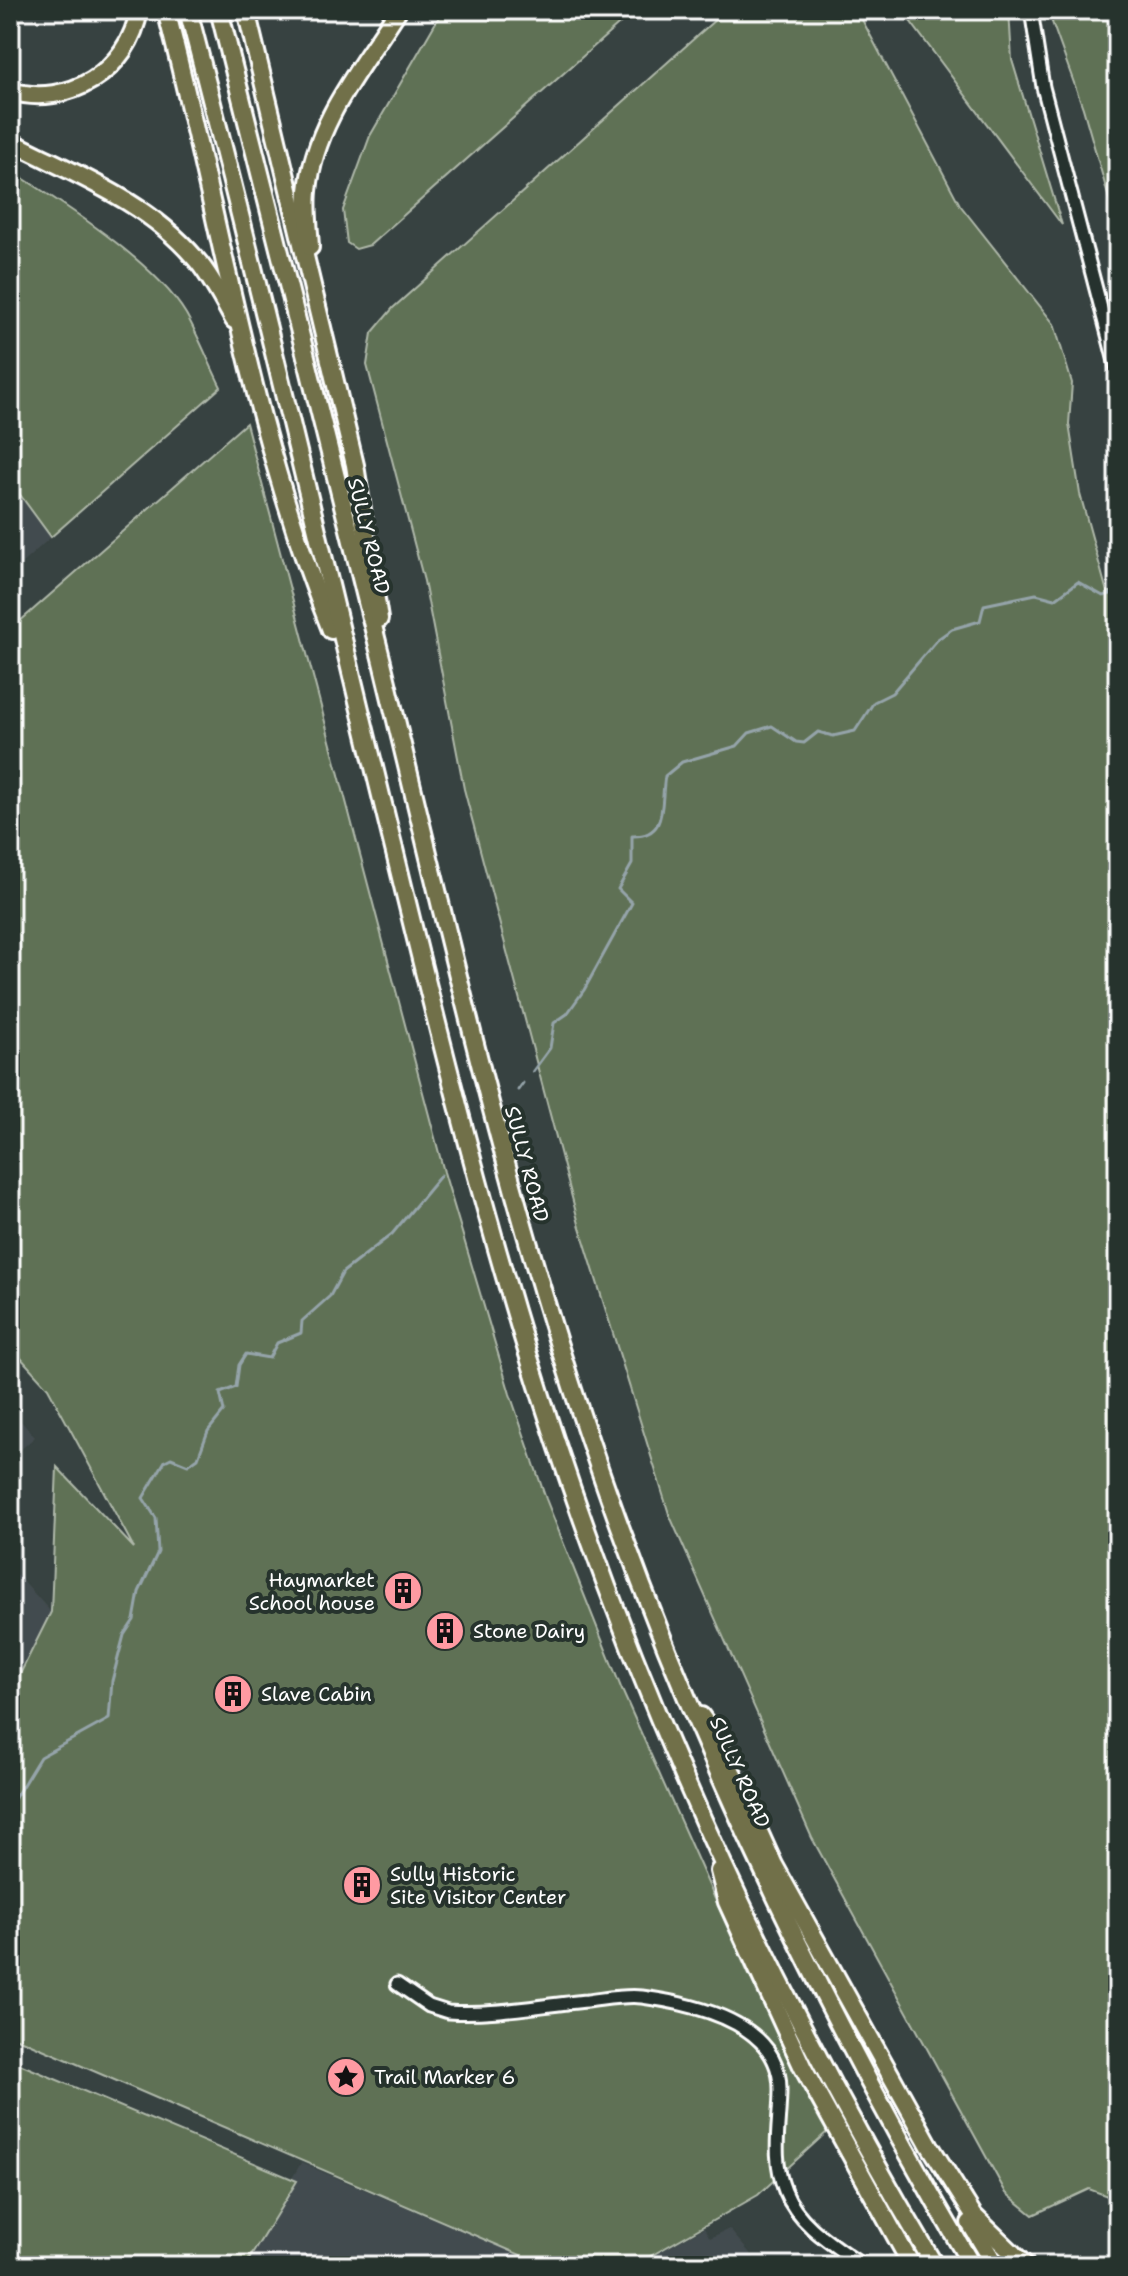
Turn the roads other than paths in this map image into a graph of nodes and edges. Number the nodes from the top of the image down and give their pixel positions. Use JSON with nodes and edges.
{"nodes":[{"id":1,"x":139,"y":10,"type":"edge"},
{"id":2,"x":166,"y":10,"type":"edge"},
{"id":3,"x":188,"y":10,"type":"edge"},
{"id":4,"x":219,"y":10,"type":"edge"},
{"id":5,"x":246,"y":10,"type":"edge"},
{"id":6,"x":398,"y":10,"type":"edge"},
{"id":7,"x":1031,"y":10,"type":"edge"},
{"id":8,"x":10,"y":91,"type":"edge"},
{"id":9,"x":10,"y":141,"type":"edge"},
{"id":10,"x":313,"y":293,"type":"junction"},
{"id":11,"x":244,"y":336,"type":"junction"},
{"id":12,"x":1118,"y":373,"type":"edge"},
{"id":13,"x":357,"y":699,"type":"junction"},
{"id":14,"x":393,"y":712,"type":"junction"},
{"id":15,"x":682,"y":1690,"type":"junction"},
{"id":16,"x":705,"y":1823,"type":"junction"},
{"id":17,"x":397,"y":1984,"type":"dead end"},
{"id":18,"x":930,"y":2146,"type":"junction"},
{"id":19,"x":863,"y":2266,"type":"edge"},
{"id":20,"x":910,"y":2266,"type":"edge"},
{"id":21,"x":935,"y":2266,"type":"edge"},
{"id":22,"x":972,"y":2266,"type":"edge"},
{"id":23,"x":996,"y":2266,"type":"edge"},
{"id":24,"x":1026,"y":2266,"type":"edge"}],
"edges":[{"from":1,"to":8,"type":"highway"},
{"from":2,"to":11,"type":"highway"},
{"from":3,"to":13,"type":"highway"},
{"from":4,"to":14,"type":"highway","name":"SULLY ROAD"},
{"from":5,"to":10,"type":"highway"},
{"from":6,"to":10,"type":"highway"},
{"from":7,"to":12,"type":"street"},
{"from":9,"to":11,"type":"highway"},
{"from":10,"to":14,"type":"highway"},
{"from":11,"to":13,"type":"highway"},
{"from":13,"to":16,"type":"highway"},
{"from":14,"to":15,"type":"highway","name":"SULLY ROAD"},
{"from":15,"to":18,"type":"highway"},
{"from":15,"to":22,"type":"highway","name":"SULLY ROAD"},
{"from":16,"to":20,"type":"highway"},
{"from":16,"to":21,"type":"highway"},
{"from":17,"to":19,"type":"street"},
{"from":18,"to":23,"type":"highway"},
{"from":18,"to":24,"type":"highway"}]}
